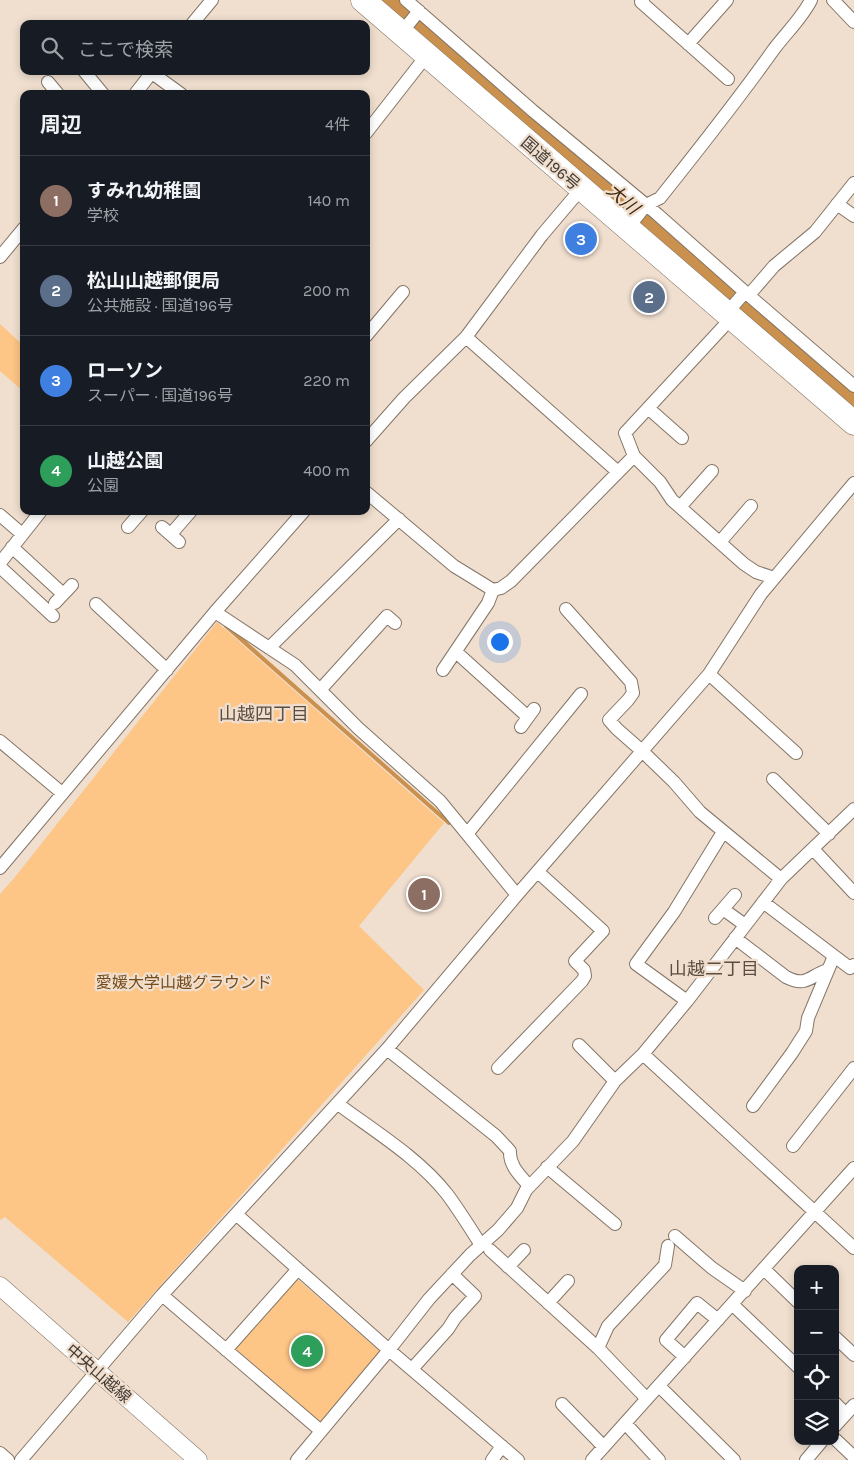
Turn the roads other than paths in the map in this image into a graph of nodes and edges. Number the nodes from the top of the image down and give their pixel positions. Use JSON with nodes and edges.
{"nodes":[{"id":1,"x":212,"y":0,"type":"edge"},
{"id":2,"x":363,"y":0,"type":"edge"},
{"id":3,"x":406,"y":0,"type":"edge"},
{"id":4,"x":643,"y":0,"type":"edge"},
{"id":5,"x":727,"y":0,"type":"edge"},
{"id":6,"x":811,"y":0,"type":"edge"},
{"id":7,"x":833,"y":0,"type":"edge"},
{"id":8,"x":195,"y":20,"type":"edge"},
{"id":9,"x":411,"y":20,"type":"junction"},
{"id":10,"x":854,"y":22,"type":"edge"},
{"id":11,"x":688,"y":44,"type":"junction"},
{"id":12,"x":427,"y":55,"type":"junction"},
{"id":13,"x":87,"y":75,"type":"edge"},
{"id":14,"x":151,"y":75,"type":"edge"},
{"id":15,"x":157,"y":75,"type":"edge"},
{"id":16,"x":728,"y":79,"type":"dead end"},
{"id":17,"x":48,"y":82,"type":"dead end"},
{"id":18,"x":55,"y":90,"type":"edge"},
{"id":19,"x":101,"y":90,"type":"edge"},
{"id":20,"x":138,"y":90,"type":"edge"},
{"id":21,"x":176,"y":90,"type":"edge"},
{"id":22,"x":526,"y":119,"type":"junction"},
{"id":23,"x":370,"y":128,"type":"edge"},
{"id":24,"x":854,"y":184,"type":"edge"},
{"id":25,"x":580,"y":189,"type":"junction"},
{"id":26,"x":837,"y":204,"type":"junction"},
{"id":27,"x":645,"y":207,"type":"junction"},
{"id":28,"x":854,"y":216,"type":"edge"},
{"id":29,"x":632,"y":223,"type":"junction"},
{"id":30,"x":20,"y":233,"type":"edge"},
{"id":31,"x":0,"y":257,"type":"edge"},
{"id":32,"x":403,"y":292,"type":"dead end"},
{"id":33,"x":739,"y":301,"type":"junction"},
{"id":34,"x":370,"y":331,"type":"edge"},
{"id":35,"x":466,"y":338,"type":"junction"},
{"id":36,"x":854,"y":386,"type":"edge"},
{"id":37,"x":648,"y":408,"type":"junction"},
{"id":38,"x":854,"y":423,"type":"edge"},
{"id":39,"x":370,"y":436,"type":"edge"},
{"id":40,"x":682,"y":438,"type":"dead end"},
{"id":41,"x":634,"y":456,"type":"junction"},
{"id":42,"x":712,"y":471,"type":"dead end"},
{"id":43,"x":618,"y":472,"type":"junction"},
{"id":44,"x":854,"y":483,"type":"edge"},
{"id":45,"x":370,"y":495,"type":"edge"},
{"id":46,"x":751,"y":506,"type":"dead end"},
{"id":47,"x":680,"y":507,"type":"junction"},
{"id":48,"x":0,"y":515,"type":"edge"},
{"id":49,"x":38,"y":515,"type":"edge"},
{"id":50,"x":138,"y":515,"type":"edge"},
{"id":51,"x":187,"y":515,"type":"edge"},
{"id":52,"x":300,"y":515,"type":"edge"},
{"id":53,"x":399,"y":519,"type":"junction"},
{"id":54,"x":128,"y":527,"type":"dead end"},
{"id":55,"x":22,"y":534,"type":"junction"},
{"id":56,"x":171,"y":534,"type":"dead end"},
{"id":57,"x":720,"y":542,"type":"junction"},
{"id":58,"x":12,"y":547,"type":"junction"},
{"id":59,"x":0,"y":563,"type":"edge"},
{"id":60,"x":0,"y":567,"type":"edge"},
{"id":61,"x":774,"y":578,"type":"junction"},
{"id":62,"x":493,"y":590,"type":"junction"},
{"id":63,"x":63,"y":594,"type":"dead end"},
{"id":64,"x":96,"y":604,"type":"dead end"},
{"id":65,"x":566,"y":609,"type":"dead end"},
{"id":66,"x":215,"y":612,"type":"junction"},
{"id":67,"x":53,"y":616,"type":"dead end"},
{"id":68,"x":395,"y":623,"type":"dead end"},
{"id":69,"x":269,"y":648,"type":"junction"},
{"id":70,"x":456,"y":652,"type":"junction"},
{"id":71,"x":167,"y":670,"type":"junction"},
{"id":72,"x":443,"y":670,"type":"dead end"},
{"id":73,"x":709,"y":674,"type":"junction"},
{"id":74,"x":320,"y":690,"type":"junction"},
{"id":75,"x":581,"y":694,"type":"dead end"},
{"id":76,"x":528,"y":718,"type":"dead end"},
{"id":77,"x":0,"y":741,"type":"edge"},
{"id":78,"x":642,"y":751,"type":"junction"},
{"id":79,"x":796,"y":753,"type":"dead end"},
{"id":80,"x":773,"y":779,"type":"dead end"},
{"id":81,"x":62,"y":793,"type":"junction"},
{"id":82,"x":851,"y":817,"type":"edge"},
{"id":83,"x":724,"y":832,"type":"junction"},
{"id":84,"x":467,"y":834,"type":"junction"},
{"id":85,"x":829,"y":834,"type":"junction"},
{"id":86,"x":813,"y":849,"type":"junction"},
{"id":87,"x":0,"y":868,"type":"edge"},
{"id":88,"x":538,"y":872,"type":"junction"},
{"id":89,"x":781,"y":879,"type":"junction"},
{"id":90,"x":854,"y":893,"type":"edge"},
{"id":91,"x":518,"y":895,"type":"junction"},
{"id":92,"x":735,"y":896,"type":"dead end"},
{"id":93,"x":763,"y":902,"type":"junction"},
{"id":94,"x":745,"y":925,"type":"junction"},
{"id":95,"x":734,"y":938,"type":"junction"},
{"id":96,"x":834,"y":956,"type":"junction"},
{"id":97,"x":854,"y":965,"type":"edge"},
{"id":98,"x":828,"y":970,"type":"junction"},
{"id":99,"x":687,"y":1001,"type":"junction"},
{"id":100,"x":579,"y":1045,"type":"dead end"},
{"id":101,"x":387,"y":1049,"type":"junction"},
{"id":102,"x":643,"y":1054,"type":"junction"},
{"id":103,"x":498,"y":1068,"type":"dead end"},
{"id":104,"x":854,"y":1068,"type":"edge"},
{"id":105,"x":615,"y":1081,"type":"junction"},
{"id":106,"x":338,"y":1104,"type":"junction"},
{"id":107,"x":753,"y":1106,"type":"dead end"},
{"id":108,"x":793,"y":1146,"type":"dead end"},
{"id":109,"x":547,"y":1167,"type":"junction"},
{"id":110,"x":854,"y":1168,"type":"edge"},
{"id":111,"x":529,"y":1186,"type":"junction"},
{"id":112,"x":815,"y":1212,"type":"junction"},
{"id":113,"x":236,"y":1214,"type":"junction"},
{"id":114,"x":615,"y":1224,"type":"dead end"},
{"id":115,"x":485,"y":1248,"type":"junction"},
{"id":116,"x":854,"y":1248,"type":"edge"},
{"id":117,"x":524,"y":1250,"type":"dead end"},
{"id":118,"x":508,"y":1267,"type":"junction"},
{"id":119,"x":298,"y":1269,"type":"junction"},
{"id":120,"x":764,"y":1269,"type":"junction"},
{"id":121,"x":452,"y":1274,"type":"junction"},
{"id":122,"x":568,"y":1282,"type":"dead end"},
{"id":123,"x":0,"y":1286,"type":"edge"},
{"id":124,"x":744,"y":1290,"type":"junction"},
{"id":125,"x":162,"y":1295,"type":"junction"},
{"id":126,"x":794,"y":1298,"type":"edge"},
{"id":127,"x":548,"y":1303,"type":"junction"},
{"id":128,"x":732,"y":1304,"type":"junction"},
{"id":129,"x":718,"y":1320,"type":"junction"},
{"id":130,"x":839,"y":1341,"type":"edge"},
{"id":131,"x":598,"y":1348,"type":"junction"},
{"id":132,"x":226,"y":1350,"type":"junction"},
{"id":133,"x":389,"y":1350,"type":"junction"},
{"id":134,"x":854,"y":1355,"type":"edge"},
{"id":135,"x":685,"y":1357,"type":"junction"},
{"id":136,"x":794,"y":1363,"type":"edge"},
{"id":137,"x":412,"y":1369,"type":"junction"},
{"id":138,"x":98,"y":1372,"type":"junction"},
{"id":139,"x":659,"y":1386,"type":"junction"},
{"id":140,"x":647,"y":1399,"type":"junction"},
{"id":141,"x":562,"y":1404,"type":"dead end"},
{"id":142,"x":850,"y":1409,"type":"edge"},
{"id":143,"x":839,"y":1421,"type":"edge"},
{"id":144,"x":625,"y":1423,"type":"junction"},
{"id":145,"x":321,"y":1431,"type":"junction"},
{"id":146,"x":839,"y":1443,"type":"edge"},
{"id":147,"x":819,"y":1445,"type":"edge"},
{"id":148,"x":502,"y":1446,"type":"junction"},
{"id":149,"x":604,"y":1447,"type":"junction"},
{"id":150,"x":0,"y":1453,"type":"edge"},
{"id":151,"x":854,"y":1457,"type":"edge"},
{"id":152,"x":8,"y":1460,"type":"edge"},
{"id":153,"x":21,"y":1460,"type":"edge"},
{"id":154,"x":198,"y":1460,"type":"edge"},
{"id":155,"x":297,"y":1460,"type":"edge"},
{"id":156,"x":492,"y":1460,"type":"edge"},
{"id":157,"x":518,"y":1460,"type":"edge"},
{"id":158,"x":592,"y":1460,"type":"edge"},
{"id":159,"x":659,"y":1460,"type":"edge"},
{"id":160,"x":734,"y":1460,"type":"edge"},
{"id":161,"x":806,"y":1460,"type":"edge"}],
"edges":[{"from":1,"to":8,"type":"street"},
{"from":2,"to":9,"type":"highway","name":"国道196号"},
{"from":3,"to":9,"type":"street"},
{"from":4,"to":11,"type":"street"},
{"from":5,"to":11,"type":"street"},
{"from":6,"to":27,"type":"street"},
{"from":7,"to":10,"type":"street"},
{"from":9,"to":12,"type":"highway","name":"国道196号"},
{"from":9,"to":22,"type":"street"},
{"from":11,"to":16,"type":"street"},
{"from":12,"to":22,"type":"highway","name":"国道196号"},
{"from":12,"to":23,"type":"street"},
{"from":13,"to":19,"type":"street"},
{"from":14,"to":20,"type":"street"},
{"from":15,"to":21,"type":"street"},
{"from":17,"to":18,"type":"street"},
{"from":22,"to":25,"type":"highway","name":"国道196号"},
{"from":22,"to":27,"type":"street"},
{"from":24,"to":26,"type":"street"},
{"from":25,"to":29,"type":"highway","name":"国道196号"},
{"from":25,"to":35,"type":"street"},
{"from":26,"to":28,"type":"street"},
{"from":26,"to":33,"type":"street"},
{"from":27,"to":29,"type":"street"},
{"from":27,"to":33,"type":"street"},
{"from":29,"to":33,"type":"highway","name":"国道196号"},
{"from":30,"to":31,"type":"street"},
{"from":32,"to":34,"type":"street"},
{"from":33,"to":36,"type":"street"},
{"from":33,"to":37,"type":"street"},
{"from":33,"to":38,"type":"highway","name":"国道196号"},
{"from":35,"to":39,"type":"street"},
{"from":35,"to":43,"type":"street"},
{"from":37,"to":40,"type":"street"},
{"from":37,"to":41,"type":"street"},
{"from":41,"to":43,"type":"street"},
{"from":41,"to":47,"type":"street"},
{"from":42,"to":47,"type":"street"},
{"from":43,"to":62,"type":"street"},
{"from":44,"to":61,"type":"street"},
{"from":45,"to":53,"type":"street"},
{"from":46,"to":57,"type":"street"},
{"from":47,"to":57,"type":"street"},
{"from":48,"to":55,"type":"street"},
{"from":49,"to":55,"type":"street"},
{"from":50,"to":54,"type":"street"},
{"from":51,"to":56,"type":"street"},
{"from":52,"to":66,"type":"street"},
{"from":53,"to":62,"type":"street"},
{"from":53,"to":69,"type":"street"},
{"from":55,"to":58,"type":"street"},
{"from":57,"to":61,"type":"street"},
{"from":58,"to":59,"type":"street"},
{"from":58,"to":63,"type":"street"},
{"from":60,"to":67,"type":"street"},
{"from":61,"to":73,"type":"street"},
{"from":62,"to":70,"type":"street"},
{"from":64,"to":71,"type":"street"},
{"from":65,"to":78,"type":"street"},
{"from":66,"to":69,"type":"street"},
{"from":66,"to":71,"type":"street"},
{"from":68,"to":74,"type":"street"},
{"from":69,"to":74,"type":"street"},
{"from":70,"to":72,"type":"street"},
{"from":70,"to":76,"type":"street"},
{"from":71,"to":81,"type":"street"},
{"from":73,"to":78,"type":"street"},
{"from":73,"to":79,"type":"street"},
{"from":74,"to":84,"type":"street"},
{"from":75,"to":84,"type":"street"},
{"from":77,"to":81,"type":"street"},
{"from":78,"to":83,"type":"street"},
{"from":78,"to":88,"type":"street"},
{"from":80,"to":85,"type":"street"},
{"from":81,"to":87,"type":"street"},
{"from":82,"to":85,"type":"street"},
{"from":83,"to":89,"type":"street"},
{"from":83,"to":99,"type":"street"},
{"from":84,"to":91,"type":"street"},
{"from":85,"to":86,"type":"street"},
{"from":86,"to":89,"type":"street"},
{"from":86,"to":90,"type":"street"},
{"from":88,"to":91,"type":"street"},
{"from":88,"to":103,"type":"street"},
{"from":89,"to":93,"type":"street"},
{"from":91,"to":101,"type":"street"},
{"from":92,"to":94,"type":"street"},
{"from":93,"to":94,"type":"street"},
{"from":93,"to":96,"type":"street"},
{"from":94,"to":95,"type":"street"},
{"from":95,"to":98,"type":"street"},
{"from":95,"to":99,"type":"street"},
{"from":96,"to":97,"type":"street"},
{"from":96,"to":98,"type":"street"},
{"from":98,"to":107,"type":"street"},
{"from":99,"to":102,"type":"street"},
{"from":100,"to":105,"type":"street"},
{"from":101,"to":106,"type":"street"},
{"from":101,"to":111,"type":"street"},
{"from":102,"to":105,"type":"street"},
{"from":102,"to":112,"type":"street"},
{"from":104,"to":108,"type":"street"},
{"from":105,"to":109,"type":"street"},
{"from":106,"to":113,"type":"street"},
{"from":106,"to":115,"type":"street"},
{"from":109,"to":111,"type":"street"},
{"from":109,"to":114,"type":"street"},
{"from":110,"to":112,"type":"street"},
{"from":111,"to":115,"type":"street"},
{"from":112,"to":116,"type":"street"},
{"from":112,"to":120,"type":"street"},
{"from":113,"to":119,"type":"street"},
{"from":113,"to":125,"type":"street"},
{"from":115,"to":118,"type":"street"},
{"from":115,"to":121,"type":"street"},
{"from":117,"to":118,"type":"street"},
{"from":118,"to":127,"type":"street"},
{"from":119,"to":132,"type":"street"},
{"from":119,"to":133,"type":"street"},
{"from":120,"to":124,"type":"street"},
{"from":120,"to":126,"type":"street"},
{"from":121,"to":133,"type":"street"},
{"from":121,"to":137,"type":"street"},
{"from":122,"to":127,"type":"street"},
{"from":123,"to":138,"type":"street","name":"中央山越線"},
{"from":124,"to":128,"type":"street"},
{"from":124,"to":131,"type":"street"},
{"from":125,"to":132,"type":"street"},
{"from":125,"to":138,"type":"street"},
{"from":127,"to":131,"type":"street"},
{"from":128,"to":129,"type":"street"},
{"from":128,"to":136,"type":"street"},
{"from":129,"to":135,"type":"street"},
{"from":129,"to":135,"type":"street"},
{"from":130,"to":134,"type":"street"},
{"from":131,"to":140,"type":"street"},
{"from":132,"to":145,"type":"street"},
{"from":133,"to":137,"type":"street"},
{"from":133,"to":145,"type":"street"},
{"from":135,"to":139,"type":"street"},
{"from":137,"to":148,"type":"street"},
{"from":138,"to":153,"type":"street"},
{"from":138,"to":154,"type":"street","name":"中央山越線"},
{"from":139,"to":140,"type":"street"},
{"from":139,"to":160,"type":"street"},
{"from":140,"to":144,"type":"street"},
{"from":141,"to":149,"type":"street"},
{"from":142,"to":143,"type":"street"},
{"from":144,"to":149,"type":"street"},
{"from":144,"to":159,"type":"street"},
{"from":145,"to":155,"type":"street"},
{"from":146,"to":151,"type":"street"},
{"from":147,"to":161,"type":"street"},
{"from":148,"to":156,"type":"street"},
{"from":148,"to":157,"type":"street"},
{"from":149,"to":158,"type":"street"},
{"from":150,"to":152,"type":"street"}]}
